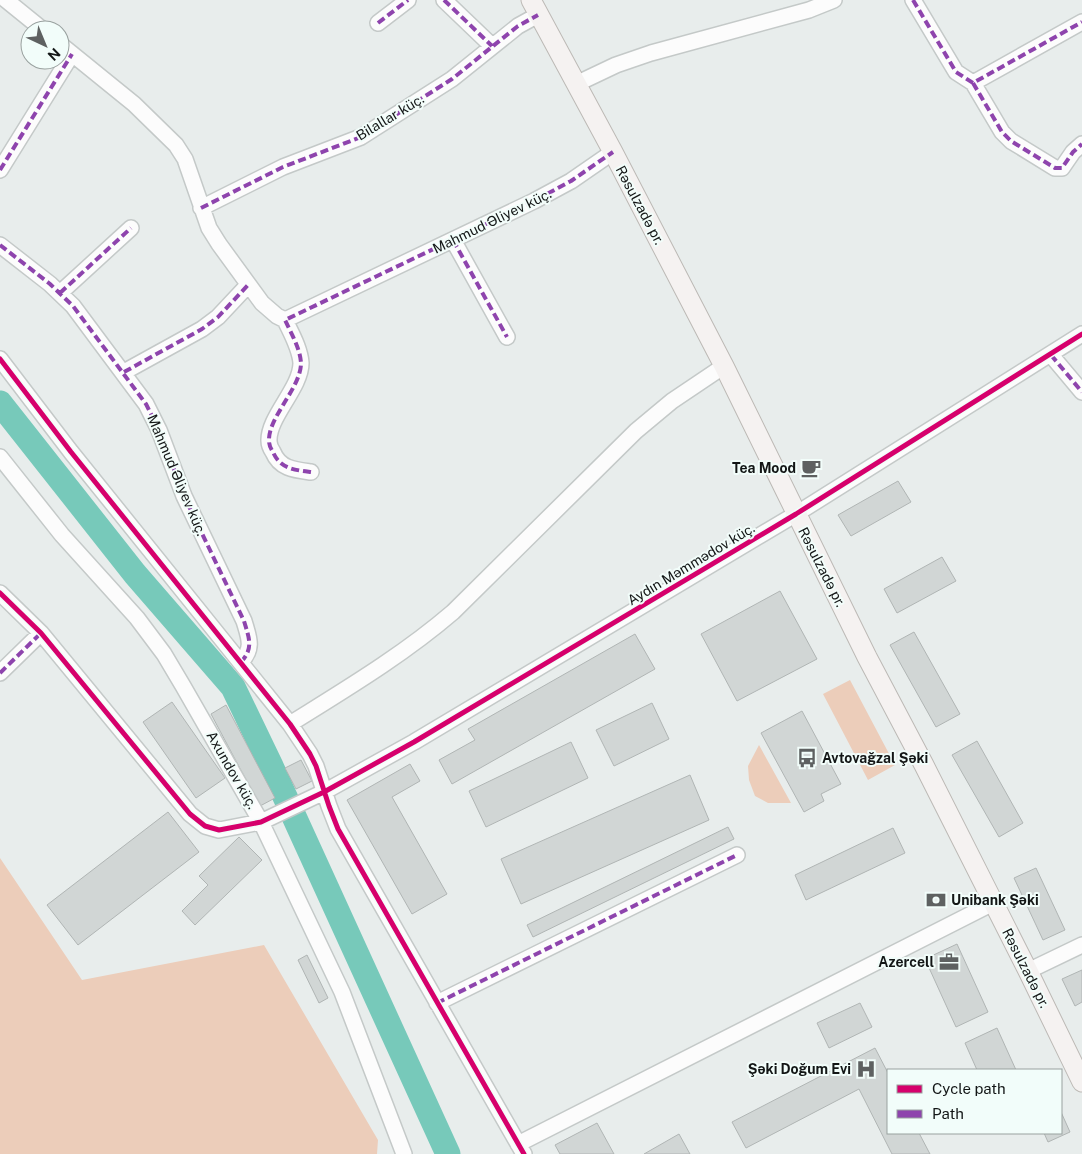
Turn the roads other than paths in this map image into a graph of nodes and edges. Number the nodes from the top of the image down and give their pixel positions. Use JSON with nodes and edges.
{"nodes":[{"id":1,"x":6,"y":0,"type":"edge"},
{"id":2,"x":408,"y":0,"type":"edge"},
{"id":3,"x":444,"y":0,"type":"edge"},
{"id":4,"x":833,"y":0,"type":"edge"},
{"id":5,"x":913,"y":0,"type":"edge"},
{"id":6,"x":535,"y":7,"type":"edge"},
{"id":7,"x":31,"y":20,"type":"edge"},
{"id":8,"x":1082,"y":22,"type":"edge"},
{"id":9,"x":378,"y":23,"type":"dead end"},
{"id":10,"x":492,"y":46,"type":"junction"},
{"id":11,"x":72,"y":54,"type":"joint"},
{"id":12,"x":973,"y":83,"type":"junction"},
{"id":13,"x":576,"y":84,"type":"junction"},
{"id":14,"x":1082,"y":144,"type":"edge"},
{"id":15,"x":613,"y":152,"type":"junction"},
{"id":16,"x":0,"y":170,"type":"edge"},
{"id":17,"x":201,"y":208,"type":"junction"},
{"id":18,"x":130,"y":228,"type":"dead end"},
{"id":19,"x":453,"y":240,"type":"junction"},
{"id":20,"x":0,"y":245,"type":"edge"},
{"id":21,"x":248,"y":285,"type":"junction"},
{"id":22,"x":60,"y":293,"type":"junction"},
{"id":23,"x":285,"y":320,"type":"junction"},
{"id":24,"x":1082,"y":334,"type":"edge"},
{"id":25,"x":506,"y":337,"type":"dead end"},
{"id":26,"x":1051,"y":355,"type":"junction"},
{"id":27,"x":0,"y":359,"type":"edge"},
{"id":28,"x":724,"y":366,"type":"junction"},
{"id":29,"x":124,"y":372,"type":"junction"},
{"id":30,"x":1082,"y":392,"type":"edge"},
{"id":31,"x":0,"y":457,"type":"edge"},
{"id":32,"x":311,"y":472,"type":"dead end"},
{"id":33,"x":796,"y":514,"type":"junction"},
{"id":34,"x":0,"y":593,"type":"edge"},
{"id":35,"x":40,"y":633,"type":"junction"},
{"id":36,"x":241,"y":662,"type":"junction"},
{"id":37,"x":0,"y":673,"type":"edge"},
{"id":38,"x":290,"y":724,"type":"junction"},
{"id":39,"x":324,"y":792,"type":"junction"},
{"id":40,"x":268,"y":819,"type":"junction"},
{"id":41,"x":737,"y":855,"type":"dead end"},
{"id":42,"x":993,"y":903,"type":"junction"},
{"id":43,"x":1082,"y":945,"type":"edge"},
{"id":44,"x":1028,"y":971,"type":"junction"},
{"id":45,"x":437,"y":1003,"type":"junction"},
{"id":46,"x":1082,"y":1082,"type":"edge"},
{"id":47,"x":521,"y":1149,"type":"edge"},
{"id":48,"x":404,"y":1154,"type":"edge"}],
"edges":[{"from":1,"to":7,"type":"street"},
{"from":2,"to":9,"type":"street"},
{"from":3,"to":10,"type":"street"},
{"from":4,"to":13,"type":"street"},
{"from":5,"to":12,"type":"street"},
{"from":6,"to":10,"type":"street","name":"Bilallar küç."},
{"from":6,"to":13,"type":"main road","name":"Rəsulzadə pr."},
{"from":8,"to":12,"type":"street"},
{"from":10,"to":17,"type":"street","name":"Bilallar küç."},
{"from":11,"to":16,"type":"street"},
{"from":11,"to":17,"type":"street"},
{"from":12,"to":14,"type":"street"},
{"from":13,"to":15,"type":"main road","name":"Rəsulzadə pr."},
{"from":15,"to":19,"type":"street","name":"Mahmud Əliyev küç."},
{"from":15,"to":28,"type":"main road","name":"Rəsulzadə pr."},
{"from":17,"to":21,"type":"street"},
{"from":18,"to":22,"type":"street"},
{"from":19,"to":23,"type":"street","name":"Mahmud Əliyev küç."},
{"from":19,"to":25,"type":"street"},
{"from":20,"to":22,"type":"street","name":"Mahmud Əliyev küç."},
{"from":21,"to":23,"type":"street"},
{"from":21,"to":29,"type":"street"},
{"from":22,"to":29,"type":"street","name":"Mahmud Əliyev küç."},
{"from":23,"to":32,"type":"street"},
{"from":24,"to":26,"type":"street","name":"Aydın Məmmədov küç."},
{"from":26,"to":30,"type":"street"},
{"from":26,"to":33,"type":"street","name":"Aydın Məmmədov küç."},
{"from":27,"to":36,"type":"street"},
{"from":28,"to":33,"type":"main road","name":"Rəsulzadə pr."},
{"from":28,"to":38,"type":"street"},
{"from":29,"to":36,"type":"street","name":"Mahmud Əliyev küç."},
{"from":31,"to":40,"type":"street","name":"Axundov küç."},
{"from":33,"to":39,"type":"street","name":"Aydın Məmmədov küç."},
{"from":33,"to":42,"type":"main road","name":"Rəsulzadə pr."},
{"from":34,"to":35,"type":"street","name":"Aydın Məmmədov küç."},
{"from":35,"to":37,"type":"street"},
{"from":35,"to":40,"type":"street","name":"Aydın Məmmədov küç."},
{"from":36,"to":38,"type":"street"},
{"from":38,"to":39,"type":"street"},
{"from":39,"to":40,"type":"street","name":"Aydın Məmmədov küç."},
{"from":39,"to":45,"type":"street"},
{"from":40,"to":48,"type":"street","name":"Axundov küç."},
{"from":41,"to":45,"type":"street"},
{"from":42,"to":44,"type":"main road","name":"Rəsulzadə pr."},
{"from":42,"to":47,"type":"street"},
{"from":43,"to":44,"type":"street"},
{"from":44,"to":46,"type":"main road","name":"Rəsulzadə pr."},
{"from":45,"to":47,"type":"street"}]}
